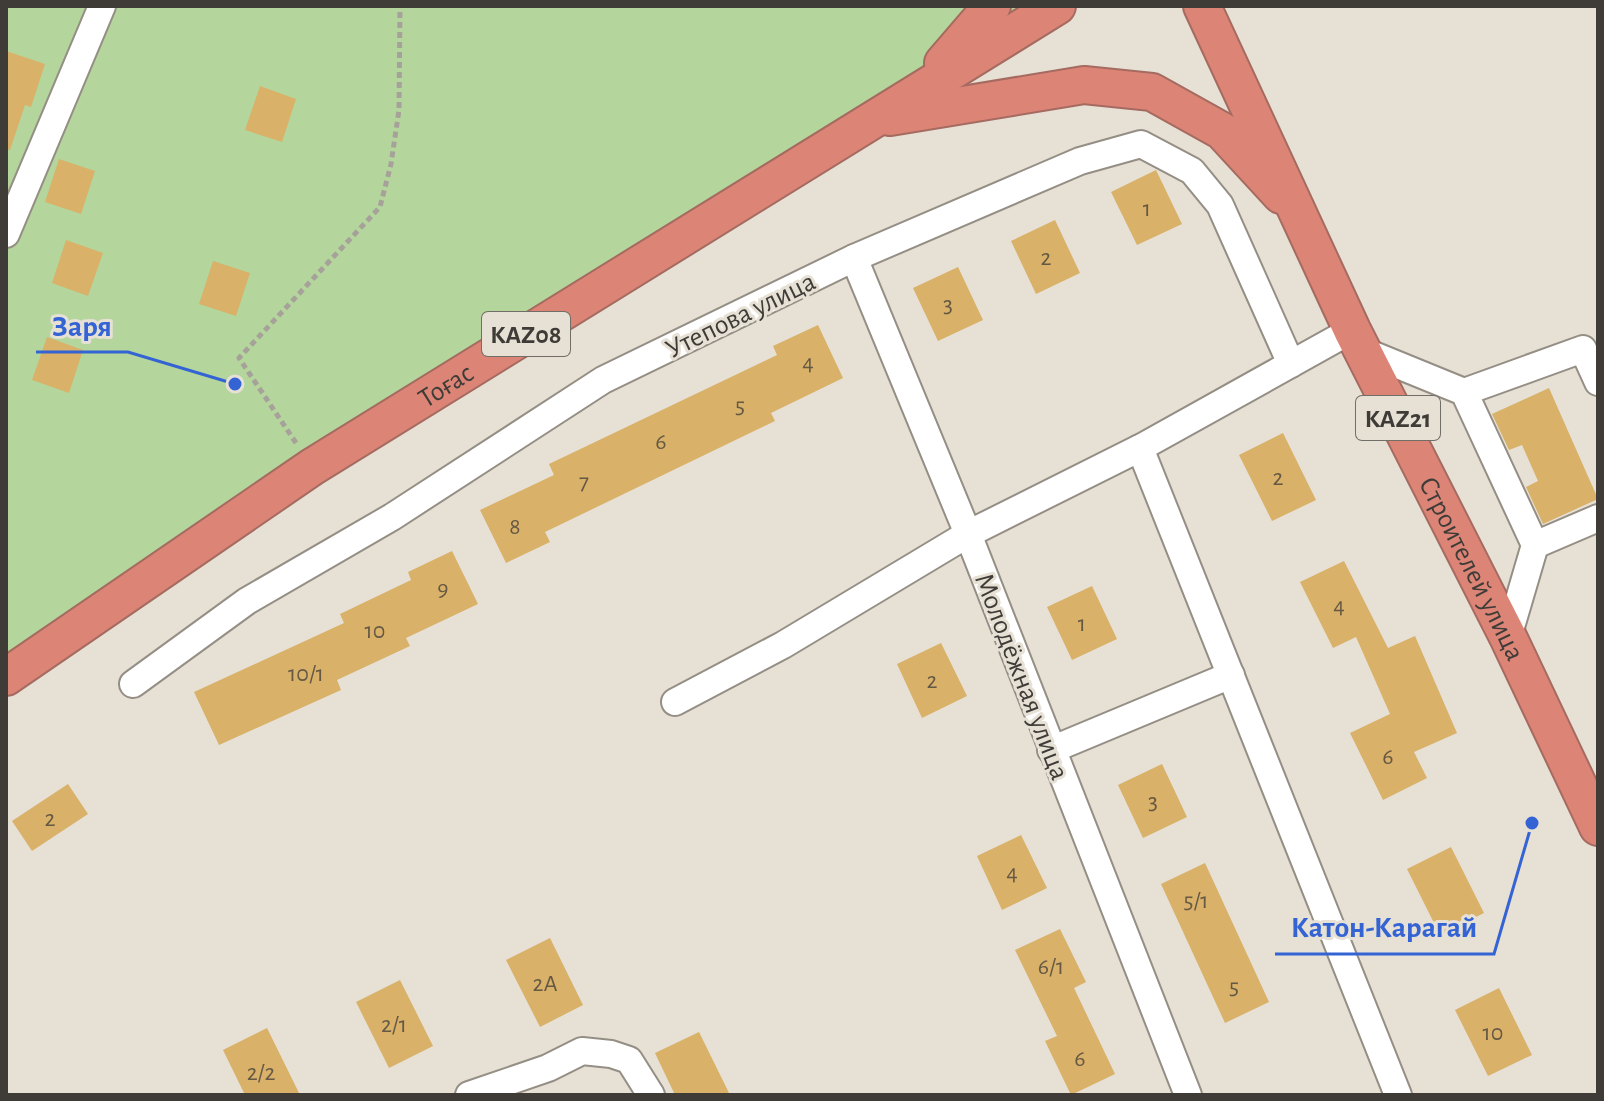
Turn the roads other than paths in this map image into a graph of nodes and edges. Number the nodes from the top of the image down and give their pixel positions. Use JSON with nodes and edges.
{"nodes":[{"id":1,"x":102,"y":6,"type":"edge"},
{"id":2,"x":992,"y":6,"type":"edge"},
{"id":3,"x":1057,"y":6,"type":"edge"},
{"id":4,"x":1202,"y":6,"type":"edge"},
{"id":5,"x":920,"y":89,"type":"junction"},
{"id":6,"x":869,"y":121,"type":"junction"},
{"id":7,"x":1302,"y":219,"type":"junction"},
{"id":8,"x":6,"y":234,"type":"edge"},
{"id":9,"x":854,"y":258,"type":"junction"},
{"id":10,"x":1359,"y":341,"type":"junction"},
{"id":11,"x":1291,"y":364,"type":"junction"},
{"id":12,"x":1598,"y":382,"type":"edge"},
{"id":13,"x":1464,"y":392,"type":"junction"},
{"id":14,"x":1140,"y":448,"type":"junction"},
{"id":15,"x":1598,"y":518,"type":"edge"},
{"id":16,"x":968,"y":534,"type":"junction"},
{"id":17,"x":1535,"y":545,"type":"junction"},
{"id":18,"x":1508,"y":637,"type":"junction"},
{"id":19,"x":1231,"y":675,"type":"junction"},
{"id":20,"x":6,"y":677,"type":"edge"},
{"id":21,"x":133,"y":684,"type":"dead end"},
{"id":22,"x":675,"y":702,"type":"dead end"},
{"id":23,"x":1051,"y":750,"type":"junction"},
{"id":24,"x":1598,"y":827,"type":"edge"},
{"id":25,"x":469,"y":1095,"type":"edge"},
{"id":26,"x":651,"y":1095,"type":"edge"},
{"id":27,"x":1188,"y":1095,"type":"edge"},
{"id":28,"x":1398,"y":1095,"type":"edge"}],
"edges":[{"from":1,"to":8,"type":"street"},
{"from":2,"to":5,"type":"highway"},
{"from":3,"to":5,"type":"highway","name":"Тоғас","number":"KAZ08"},
{"from":4,"to":7,"type":"highway","name":"Строителей улица","number":"KAZ21"},
{"from":5,"to":6,"type":"highway","name":"Тоғас","number":"KAZ08"},
{"from":6,"to":7,"type":"highway"},
{"from":6,"to":20,"type":"highway","name":"Тоғас","number":"KAZ08"},
{"from":7,"to":10,"type":"highway","name":"Строителей улица","number":"KAZ21"},
{"from":9,"to":11,"type":"street","name":"Утепова улица"},
{"from":9,"to":16,"type":"street","name":"Молодёжная улица"},
{"from":9,"to":21,"type":"street","name":"Утепова улица"},
{"from":10,"to":11,"type":"street"},
{"from":10,"to":13,"type":"street"},
{"from":10,"to":18,"type":"highway","name":"Строителей улица","number":"KAZ21"},
{"from":11,"to":14,"type":"street"},
{"from":12,"to":13,"type":"street"},
{"from":13,"to":17,"type":"street"},
{"from":14,"to":16,"type":"street"},
{"from":14,"to":19,"type":"street"},
{"from":15,"to":17,"type":"street"},
{"from":16,"to":22,"type":"street"},
{"from":16,"to":23,"type":"street","name":"Молодёжная улица"},
{"from":17,"to":18,"type":"street"},
{"from":18,"to":24,"type":"highway","name":"Строителей улица","number":"KAZ21"},
{"from":19,"to":23,"type":"street"},
{"from":19,"to":28,"type":"street"},
{"from":23,"to":27,"type":"street","name":"Молодёжная улица"},
{"from":25,"to":26,"type":"street"}]}
